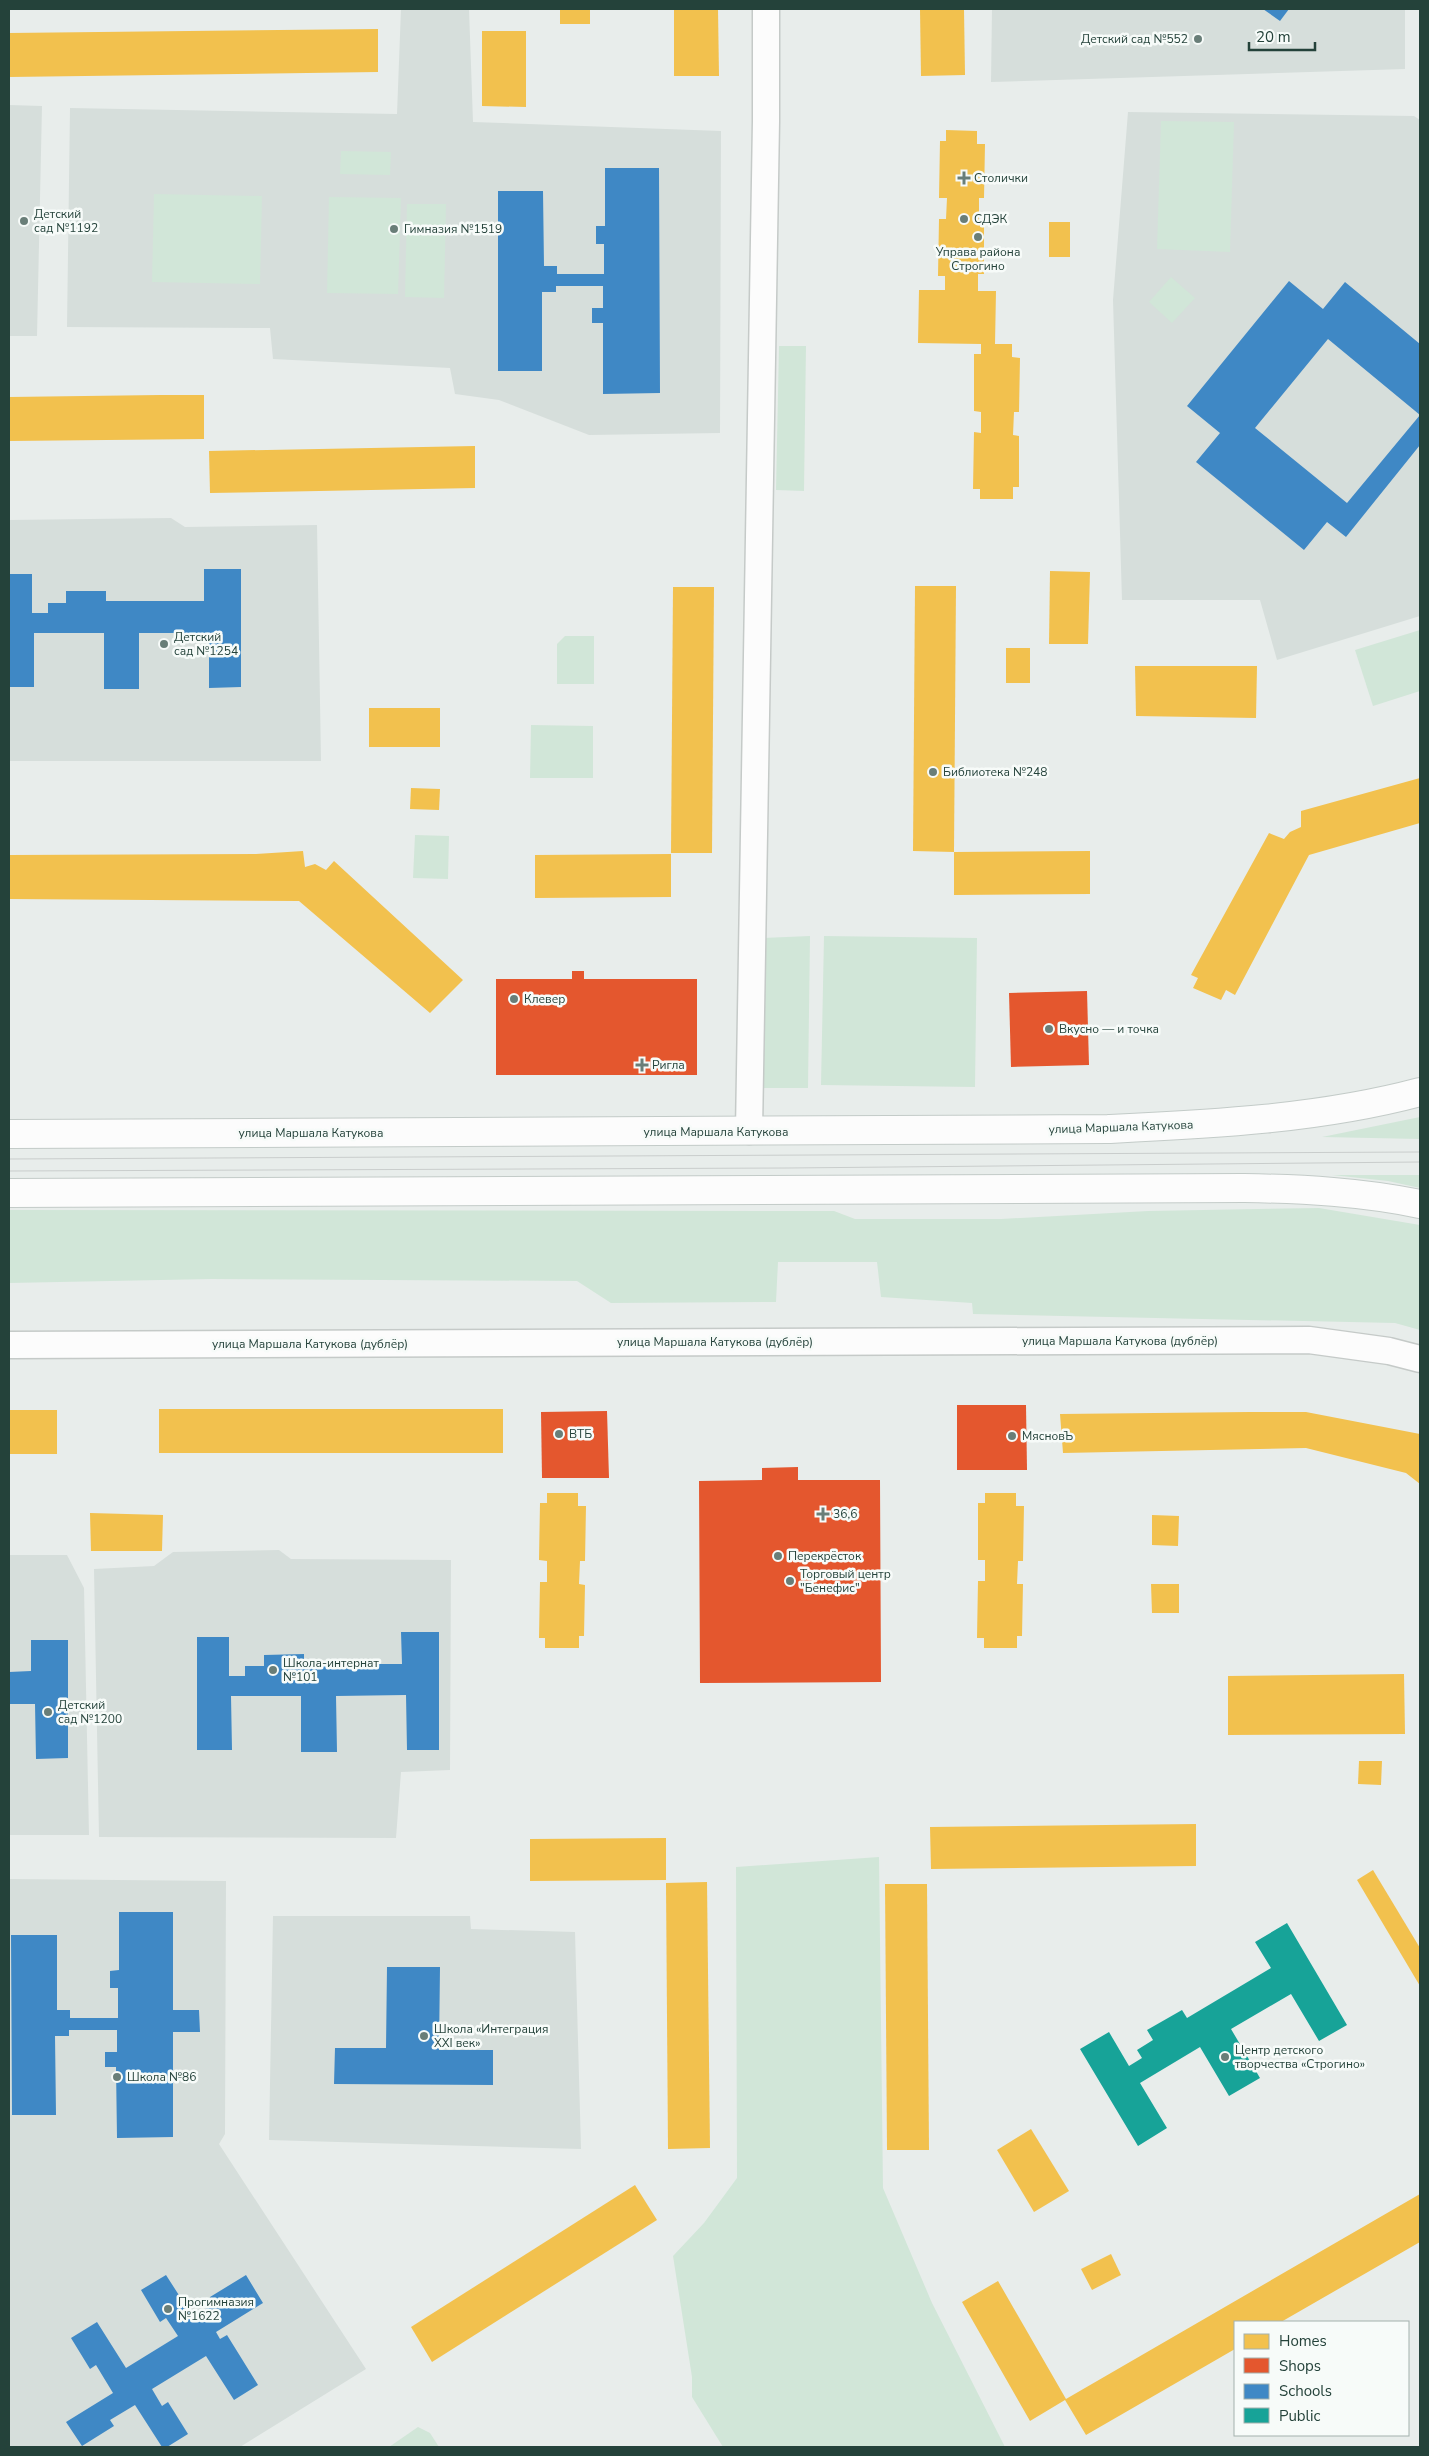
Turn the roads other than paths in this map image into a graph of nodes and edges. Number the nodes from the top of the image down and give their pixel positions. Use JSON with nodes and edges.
{"nodes":[{"id":1,"x":766,"y":9,"type":"edge"},
{"id":2,"x":1420,"y":1092,"type":"edge"},
{"id":3,"x":749,"y":1132,"type":"junction"},
{"id":4,"x":9,"y":1134,"type":"edge"},
{"id":5,"x":9,"y":1193,"type":"edge"},
{"id":6,"x":1420,"y":1204,"type":"edge"},
{"id":7,"x":9,"y":1345,"type":"edge"},
{"id":8,"x":1420,"y":1359,"type":"edge"}],
"edges":[{"from":1,"to":3,"type":"street"},
{"from":2,"to":3,"type":"main road","name":"улица Маршала Катукова"},
{"from":3,"to":4,"type":"main road","name":"улица Маршала Катукова"},
{"from":5,"to":6,"type":"main road"},
{"from":7,"to":8,"type":"street","name":"улица Маршала Катукова (дублёр)"}]}
